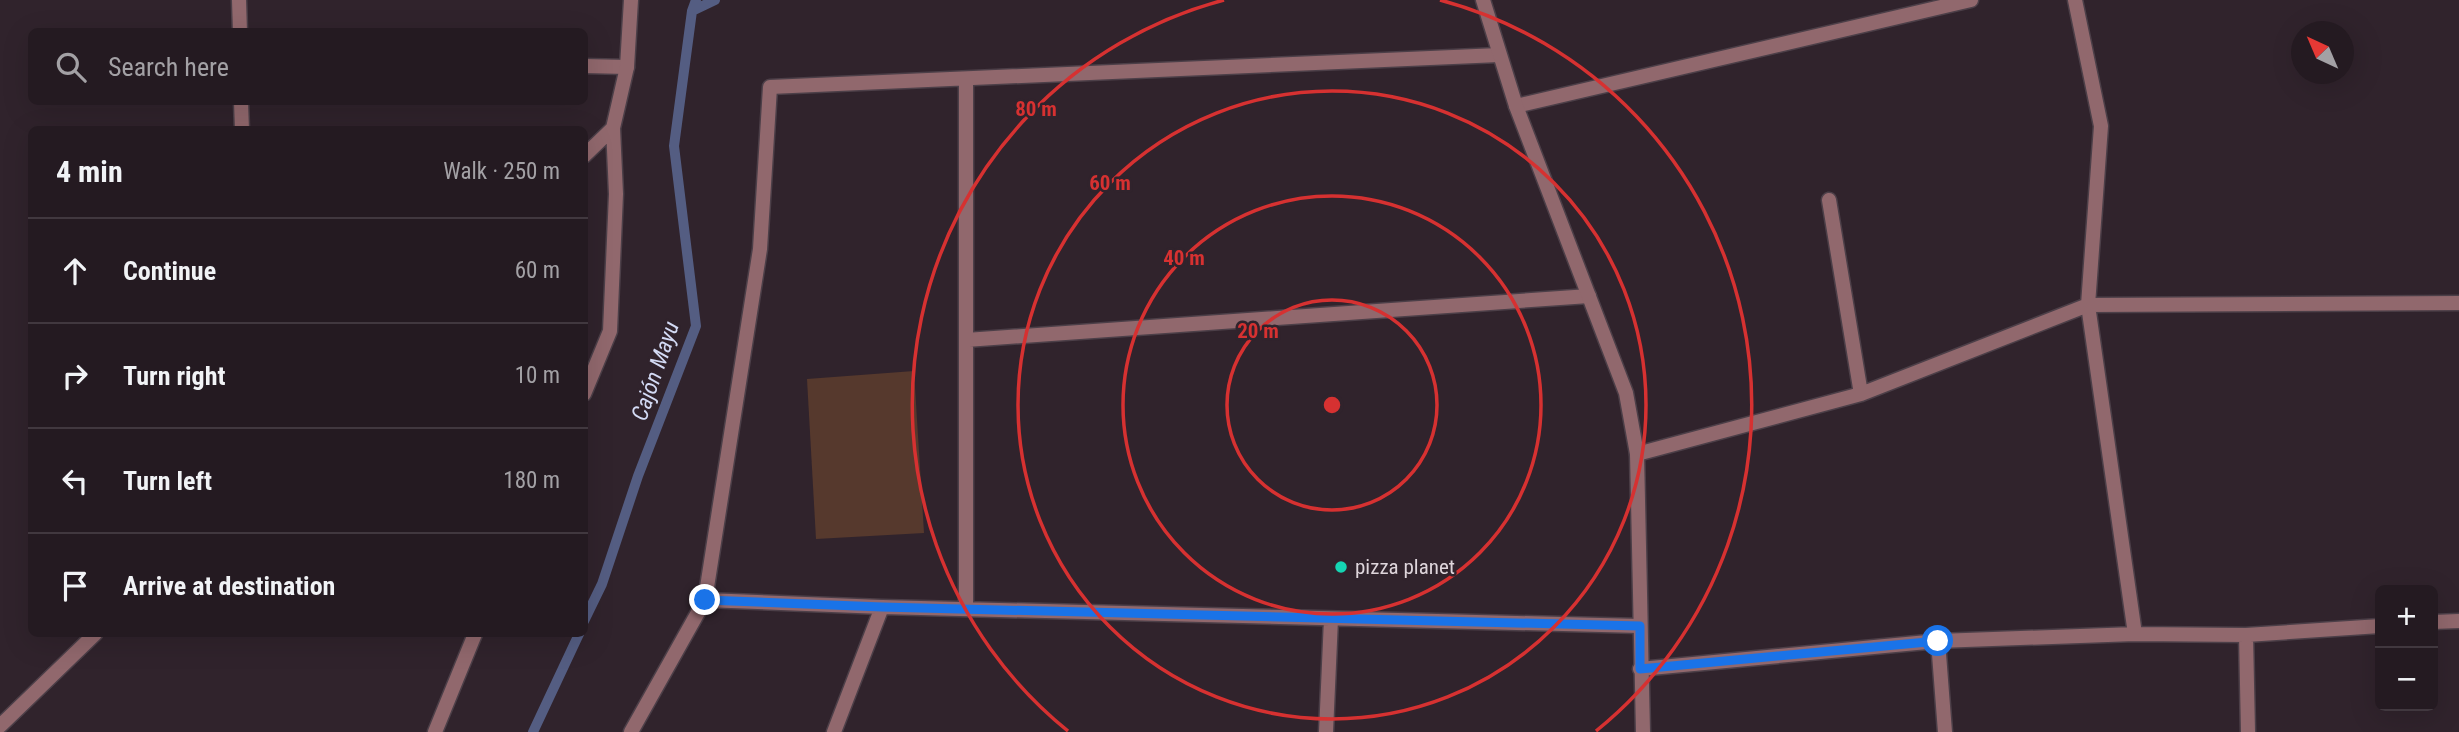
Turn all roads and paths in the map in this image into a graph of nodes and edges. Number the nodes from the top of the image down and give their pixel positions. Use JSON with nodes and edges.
{"nodes":[{"id":1,"x":239,"y":0,"type":"edge"},
{"id":2,"x":631,"y":0,"type":"edge"},
{"id":3,"x":1483,"y":0,"type":"edge"},
{"id":4,"x":1971,"y":0,"type":"edge"},
{"id":5,"x":2075,"y":0,"type":"edge"},
{"id":6,"x":240,"y":28,"type":"edge"},
{"id":7,"x":1499,"y":55,"type":"junction"},
{"id":8,"x":588,"y":66,"type":"edge"},
{"id":9,"x":628,"y":67,"type":"junction"},
{"id":10,"x":966,"y":79,"type":"junction"},
{"id":11,"x":241,"y":105,"type":"edge"},
{"id":12,"x":1516,"y":106,"type":"junction"},
{"id":13,"x":242,"y":126,"type":"edge"},
{"id":14,"x":613,"y":128,"type":"junction"},
{"id":15,"x":588,"y":152,"type":"edge"},
{"id":16,"x":1829,"y":200,"type":"dead end"},
{"id":17,"x":1589,"y":296,"type":"junction"},
{"id":18,"x":2459,"y":303,"type":"edge"},
{"id":19,"x":2088,"y":305,"type":"junction"},
{"id":20,"x":966,"y":340,"type":"junction"},
{"id":21,"x":588,"y":384,"type":"edge"},
{"id":22,"x":1861,"y":394,"type":"junction"},
{"id":23,"x":1637,"y":454,"type":"junction"},
{"id":24,"x":705,"y":600,"type":"junction"},
{"id":25,"x":882,"y":607,"type":"junction"},
{"id":26,"x":966,"y":608,"type":"junction"},
{"id":27,"x":1331,"y":619,"type":"junction"},
{"id":28,"x":2459,"y":621,"type":"edge"},
{"id":29,"x":2438,"y":622,"type":"edge"},
{"id":30,"x":1640,"y":626,"type":"junction"},
{"id":31,"x":2375,"y":626,"type":"edge"},
{"id":32,"x":2135,"y":634,"type":"junction"},
{"id":33,"x":2246,"y":635,"type":"junction"},
{"id":34,"x":92,"y":637,"type":"edge"},
{"id":35,"x":474,"y":637,"type":"edge"},
{"id":36,"x":1938,"y":641,"type":"junction"},
{"id":37,"x":1640,"y":669,"type":"junction"},
{"id":38,"x":0,"y":726,"type":"edge"},
{"id":39,"x":435,"y":732,"type":"edge"},
{"id":40,"x":631,"y":732,"type":"edge"},
{"id":41,"x":834,"y":732,"type":"edge"},
{"id":42,"x":1326,"y":732,"type":"edge"},
{"id":43,"x":1643,"y":732,"type":"edge"},
{"id":44,"x":1945,"y":732,"type":"edge"},
{"id":45,"x":2248,"y":732,"type":"edge"}],
"edges":[{"from":1,"to":6,"type":"street"},
{"from":2,"to":9,"type":"street"},
{"from":3,"to":7,"type":"street"},
{"from":4,"to":12,"type":"street"},
{"from":5,"to":19,"type":"street"},
{"from":7,"to":10,"type":"street"},
{"from":7,"to":12,"type":"street"},
{"from":8,"to":9,"type":"street"},
{"from":9,"to":14,"type":"street"},
{"from":10,"to":20,"type":"street"},
{"from":10,"to":24,"type":"street"},
{"from":11,"to":13,"type":"street"},
{"from":12,"to":17,"type":"street"},
{"from":14,"to":15,"type":"street"},
{"from":14,"to":21,"type":"street"},
{"from":16,"to":22,"type":"street"},
{"from":17,"to":20,"type":"street"},
{"from":17,"to":23,"type":"street"},
{"from":18,"to":19,"type":"street"},
{"from":19,"to":22,"type":"street"},
{"from":19,"to":32,"type":"street"},
{"from":20,"to":26,"type":"street"},
{"from":22,"to":23,"type":"street"},
{"from":23,"to":30,"type":"street"},
{"from":24,"to":25,"type":"street"},
{"from":24,"to":40,"type":"street"},
{"from":25,"to":26,"type":"street"},
{"from":25,"to":41,"type":"street"},
{"from":26,"to":27,"type":"street"},
{"from":27,"to":30,"type":"street"},
{"from":27,"to":42,"type":"street"},
{"from":28,"to":29,"type":"street"},
{"from":30,"to":37,"type":"street"},
{"from":31,"to":33,"type":"street"},
{"from":32,"to":33,"type":"street"},
{"from":32,"to":36,"type":"street"},
{"from":33,"to":45,"type":"street"},
{"from":34,"to":38,"type":"street"},
{"from":35,"to":39,"type":"street"},
{"from":36,"to":37,"type":"street"},
{"from":36,"to":44,"type":"street"},
{"from":37,"to":43,"type":"street"}]}
